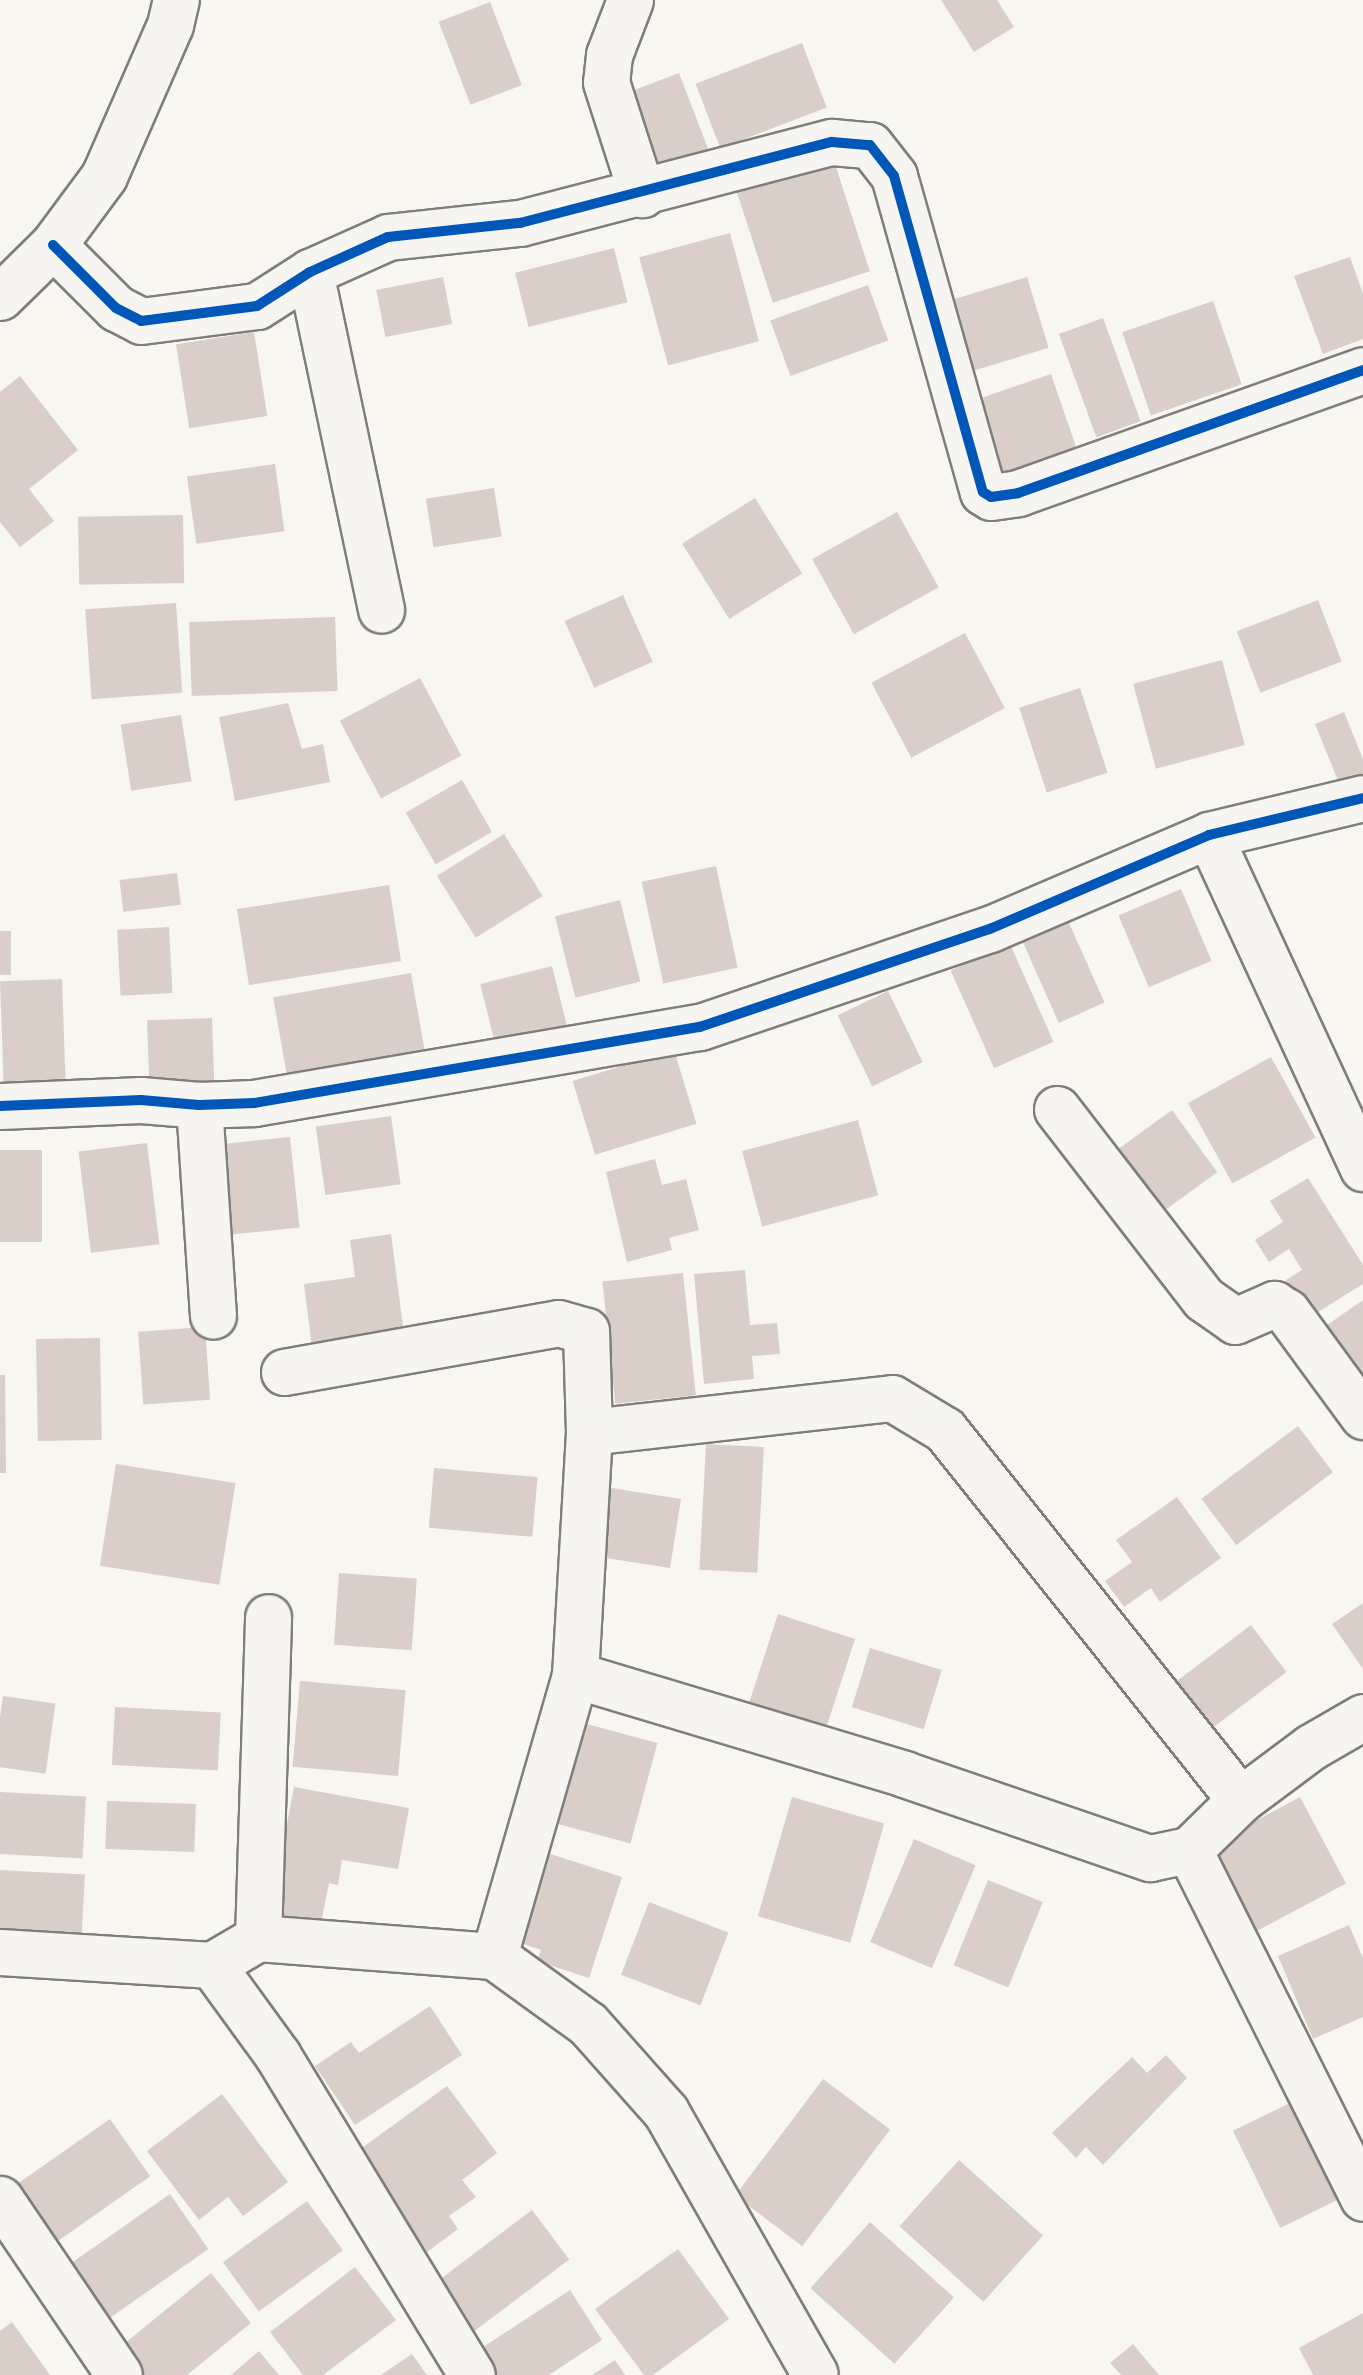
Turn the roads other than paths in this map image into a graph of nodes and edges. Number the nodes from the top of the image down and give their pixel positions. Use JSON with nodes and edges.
{"nodes":[{"id":1,"x":176,"y":0,"type":"edge"},
{"id":2,"x":634,"y":2,"type":"edge"},
{"id":3,"x":642,"y":194,"type":"junction"},
{"id":4,"x":53,"y":246,"type":"junction"},
{"id":5,"x":310,"y":272,"type":"junction"},
{"id":6,"x":0,"y":297,"type":"edge"},
{"id":7,"x":1363,"y":370,"type":"edge"},
{"id":8,"x":381,"y":610,"type":"dead end"},
{"id":9,"x":1363,"y":798,"type":"edge"},
{"id":10,"x":1210,"y":835,"type":"junction"},
{"id":11,"x":199,"y":1105,"type":"junction"},
{"id":12,"x":0,"y":1106,"type":"edge"},
{"id":13,"x":1057,"y":1110,"type":"dead end"},
{"id":14,"x":1363,"y":1168,"type":"edge"},
{"id":15,"x":213,"y":1316,"type":"dead end"},
{"id":16,"x":284,"y":1372,"type":"dead end"},
{"id":17,"x":1363,"y":1416,"type":"edge"},
{"id":18,"x":589,"y":1432,"type":"junction"},
{"id":19,"x":268,"y":1617,"type":"dead end"},
{"id":20,"x":575,"y":1675,"type":"junction"},
{"id":21,"x":1363,"y":1717,"type":"edge"},
{"id":22,"x":1240,"y":1800,"type":"junction"},
{"id":23,"x":1189,"y":1850,"type":"junction"},
{"id":24,"x":258,"y":1938,"type":"junction"},
{"id":25,"x":0,"y":1952,"type":"edge"},
{"id":26,"x":494,"y":1956,"type":"junction"},
{"id":27,"x":212,"y":1964,"type":"junction"},
{"id":28,"x":1363,"y":2198,"type":"edge"},
{"id":29,"x":0,"y":2199,"type":"edge"},
{"id":30,"x":815,"y":2374,"type":"edge"},
{"id":31,"x":118,"y":2375,"type":"edge"},
{"id":32,"x":472,"y":2375,"type":"edge"}],
"edges":[{"from":1,"to":4,"type":"street"},
{"from":2,"to":3,"type":"street"},
{"from":3,"to":5,"type":"street"},
{"from":3,"to":7,"type":"street"},
{"from":4,"to":5,"type":"street"},
{"from":4,"to":6,"type":"street"},
{"from":5,"to":8,"type":"street"},
{"from":9,"to":10,"type":"street"},
{"from":10,"to":11,"type":"street"},
{"from":10,"to":14,"type":"street"},
{"from":11,"to":12,"type":"street"},
{"from":11,"to":15,"type":"street"},
{"from":13,"to":17,"type":"street"},
{"from":16,"to":18,"type":"street"},
{"from":18,"to":20,"type":"street"},
{"from":18,"to":22,"type":"street"},
{"from":19,"to":24,"type":"street"},
{"from":20,"to":23,"type":"street"},
{"from":20,"to":26,"type":"street"},
{"from":21,"to":22,"type":"street"},
{"from":22,"to":23,"type":"street"},
{"from":23,"to":28,"type":"street"},
{"from":24,"to":26,"type":"street"},
{"from":24,"to":27,"type":"street"},
{"from":25,"to":27,"type":"street"},
{"from":26,"to":30,"type":"street"},
{"from":27,"to":32,"type":"street"},
{"from":29,"to":31,"type":"street"}]}
